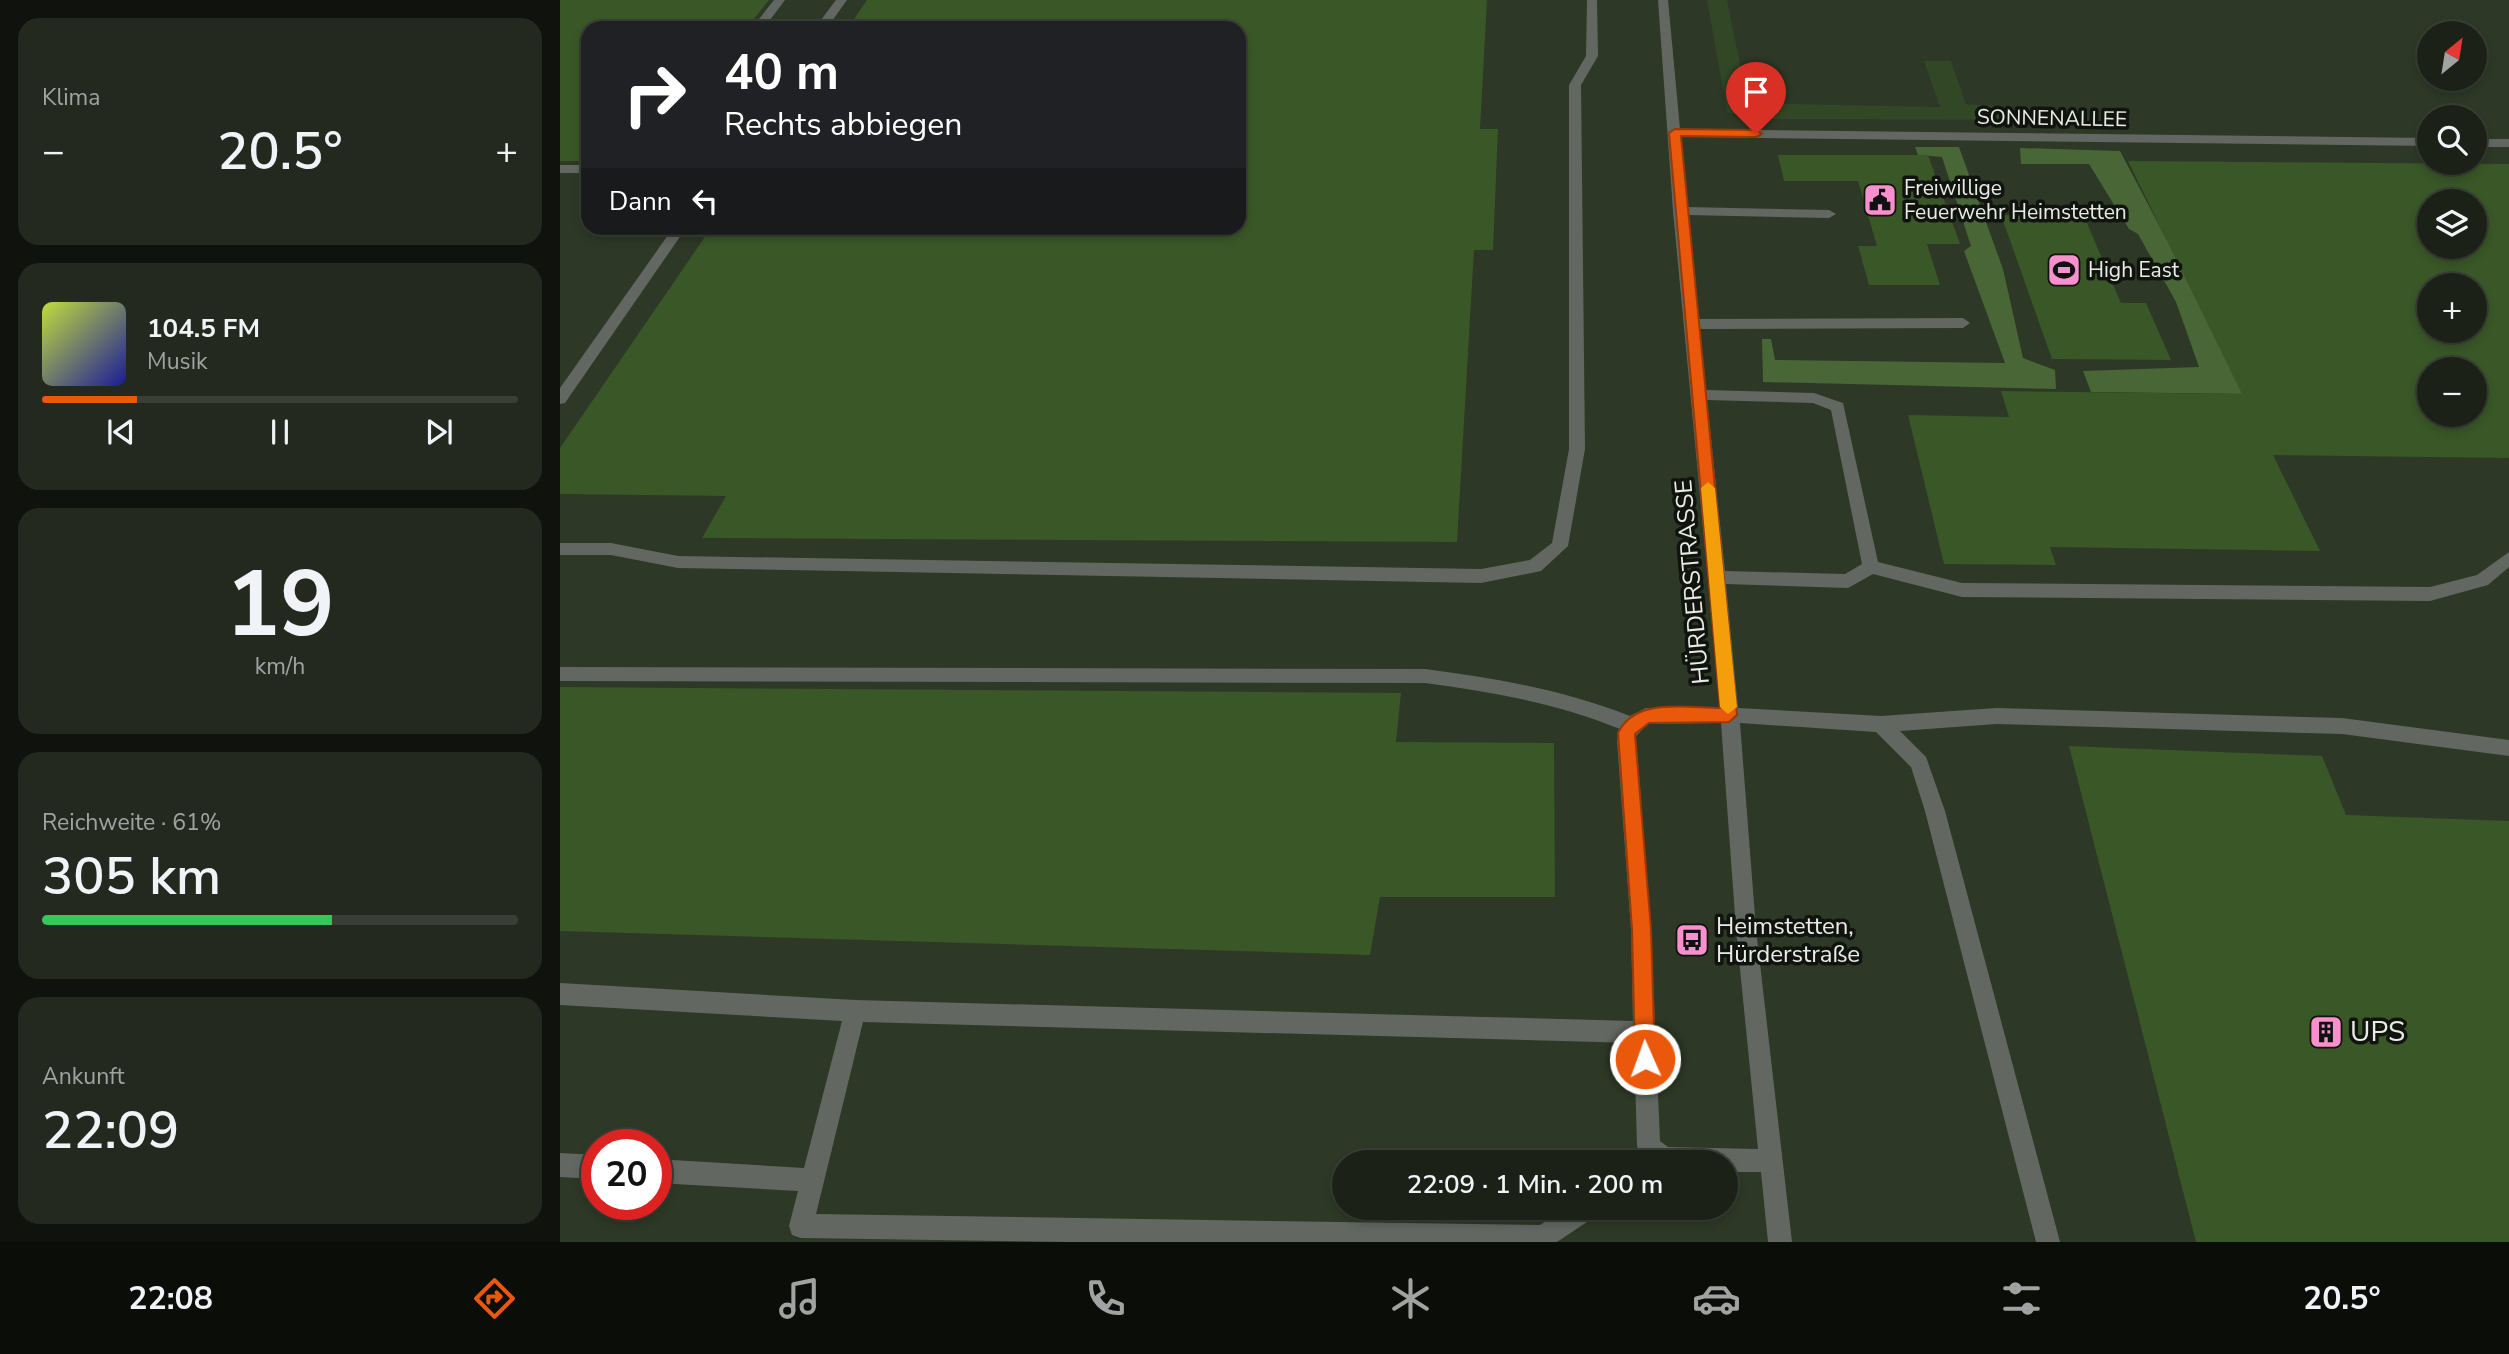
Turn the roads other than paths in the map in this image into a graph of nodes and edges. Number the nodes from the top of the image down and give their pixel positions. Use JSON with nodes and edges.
{"nodes":[{"id":1,"x":780,"y":0,"type":"edge"},
{"id":2,"x":842,"y":0,"type":"edge"},
{"id":3,"x":1592,"y":0,"type":"edge"},
{"id":4,"x":1663,"y":0,"type":"edge"},
{"id":5,"x":764,"y":21,"type":"edge"},
{"id":6,"x":826,"y":21,"type":"edge"},
{"id":7,"x":1675,"y":133,"type":"junction"},
{"id":8,"x":2417,"y":142,"type":"edge"},
{"id":9,"x":2487,"y":143,"type":"edge"},
{"id":10,"x":2509,"y":143,"type":"edge"},
{"id":11,"x":560,"y":169,"type":"edge"},
{"id":12,"x":581,"y":169,"type":"edge"},
{"id":13,"x":1680,"y":211,"type":"junction"},
{"id":14,"x":1829,"y":215,"type":"dead end"},
{"id":15,"x":674,"y":235,"type":"edge"},
{"id":16,"x":1963,"y":323,"type":"dead end"},
{"id":17,"x":1692,"y":324,"type":"junction"},
{"id":18,"x":1700,"y":395,"type":"junction"},
{"id":19,"x":560,"y":400,"type":"edge"},
{"id":20,"x":560,"y":549,"type":"edge"},
{"id":21,"x":2509,"y":558,"type":"edge"},
{"id":22,"x":1871,"y":566,"type":"junction"},
{"id":23,"x":1716,"y":577,"type":"junction"},
{"id":24,"x":560,"y":674,"type":"edge"},
{"id":25,"x":1729,"y":715,"type":"junction"},
{"id":26,"x":1881,"y":724,"type":"junction"},
{"id":27,"x":1631,"y":725,"type":"junction"},
{"id":28,"x":2509,"y":748,"type":"edge"},
{"id":29,"x":560,"y":994,"type":"edge"},
{"id":30,"x":855,"y":1011,"type":"junction"},
{"id":31,"x":1644,"y":1032,"type":"junction"},
{"id":32,"x":1652,"y":1150,"type":"edge"},
{"id":33,"x":1738,"y":1161,"type":"edge"},
{"id":34,"x":1773,"y":1161,"type":"junction"},
{"id":35,"x":560,"y":1165,"type":"edge"},
{"id":36,"x":581,"y":1166,"type":"edge"},
{"id":37,"x":672,"y":1172,"type":"edge"},
{"id":38,"x":812,"y":1180,"type":"junction"},
{"id":39,"x":1569,"y":1220,"type":"edge"},
{"id":40,"x":1780,"y":1242,"type":"edge"},
{"id":41,"x":2048,"y":1242,"type":"edge"}],
"edges":[{"from":1,"to":5,"type":"street"},
{"from":2,"to":6,"type":"street"},
{"from":3,"to":20,"type":"street"},
{"from":4,"to":7,"type":"street","name":"HÜRDERSTRASSE"},
{"from":7,"to":8,"type":"street","name":"SONNENALLEE"},
{"from":7,"to":13,"type":"street","name":"HÜRDERSTRASSE"},
{"from":9,"to":10,"type":"street"},
{"from":11,"to":12,"type":"street"},
{"from":13,"to":14,"type":"street"},
{"from":13,"to":17,"type":"street","name":"HÜRDERSTRASSE"},
{"from":15,"to":19,"type":"street"},
{"from":16,"to":17,"type":"street"},
{"from":17,"to":18,"type":"street","name":"HÜRDERSTRASSE"},
{"from":18,"to":22,"type":"street"},
{"from":18,"to":23,"type":"street","name":"HÜRDERSTRASSE"},
{"from":21,"to":22,"type":"street"},
{"from":22,"to":23,"type":"street"},
{"from":23,"to":25,"type":"street","name":"HÜRDERSTRASSE"},
{"from":24,"to":27,"type":"street"},
{"from":25,"to":26,"type":"street"},
{"from":25,"to":27,"type":"street"},
{"from":25,"to":34,"type":"street","name":"HÜRDERSTRASSE"},
{"from":26,"to":28,"type":"street"},
{"from":26,"to":41,"type":"street"},
{"from":27,"to":31,"type":"street"},
{"from":29,"to":30,"type":"street"},
{"from":30,"to":31,"type":"street"},
{"from":30,"to":38,"type":"street"},
{"from":31,"to":32,"type":"street"},
{"from":33,"to":34,"type":"street"},
{"from":34,"to":40,"type":"street","name":"HÜRDERSTRASSE"},
{"from":35,"to":36,"type":"street"},
{"from":37,"to":38,"type":"street"},
{"from":38,"to":39,"type":"street"}]}
